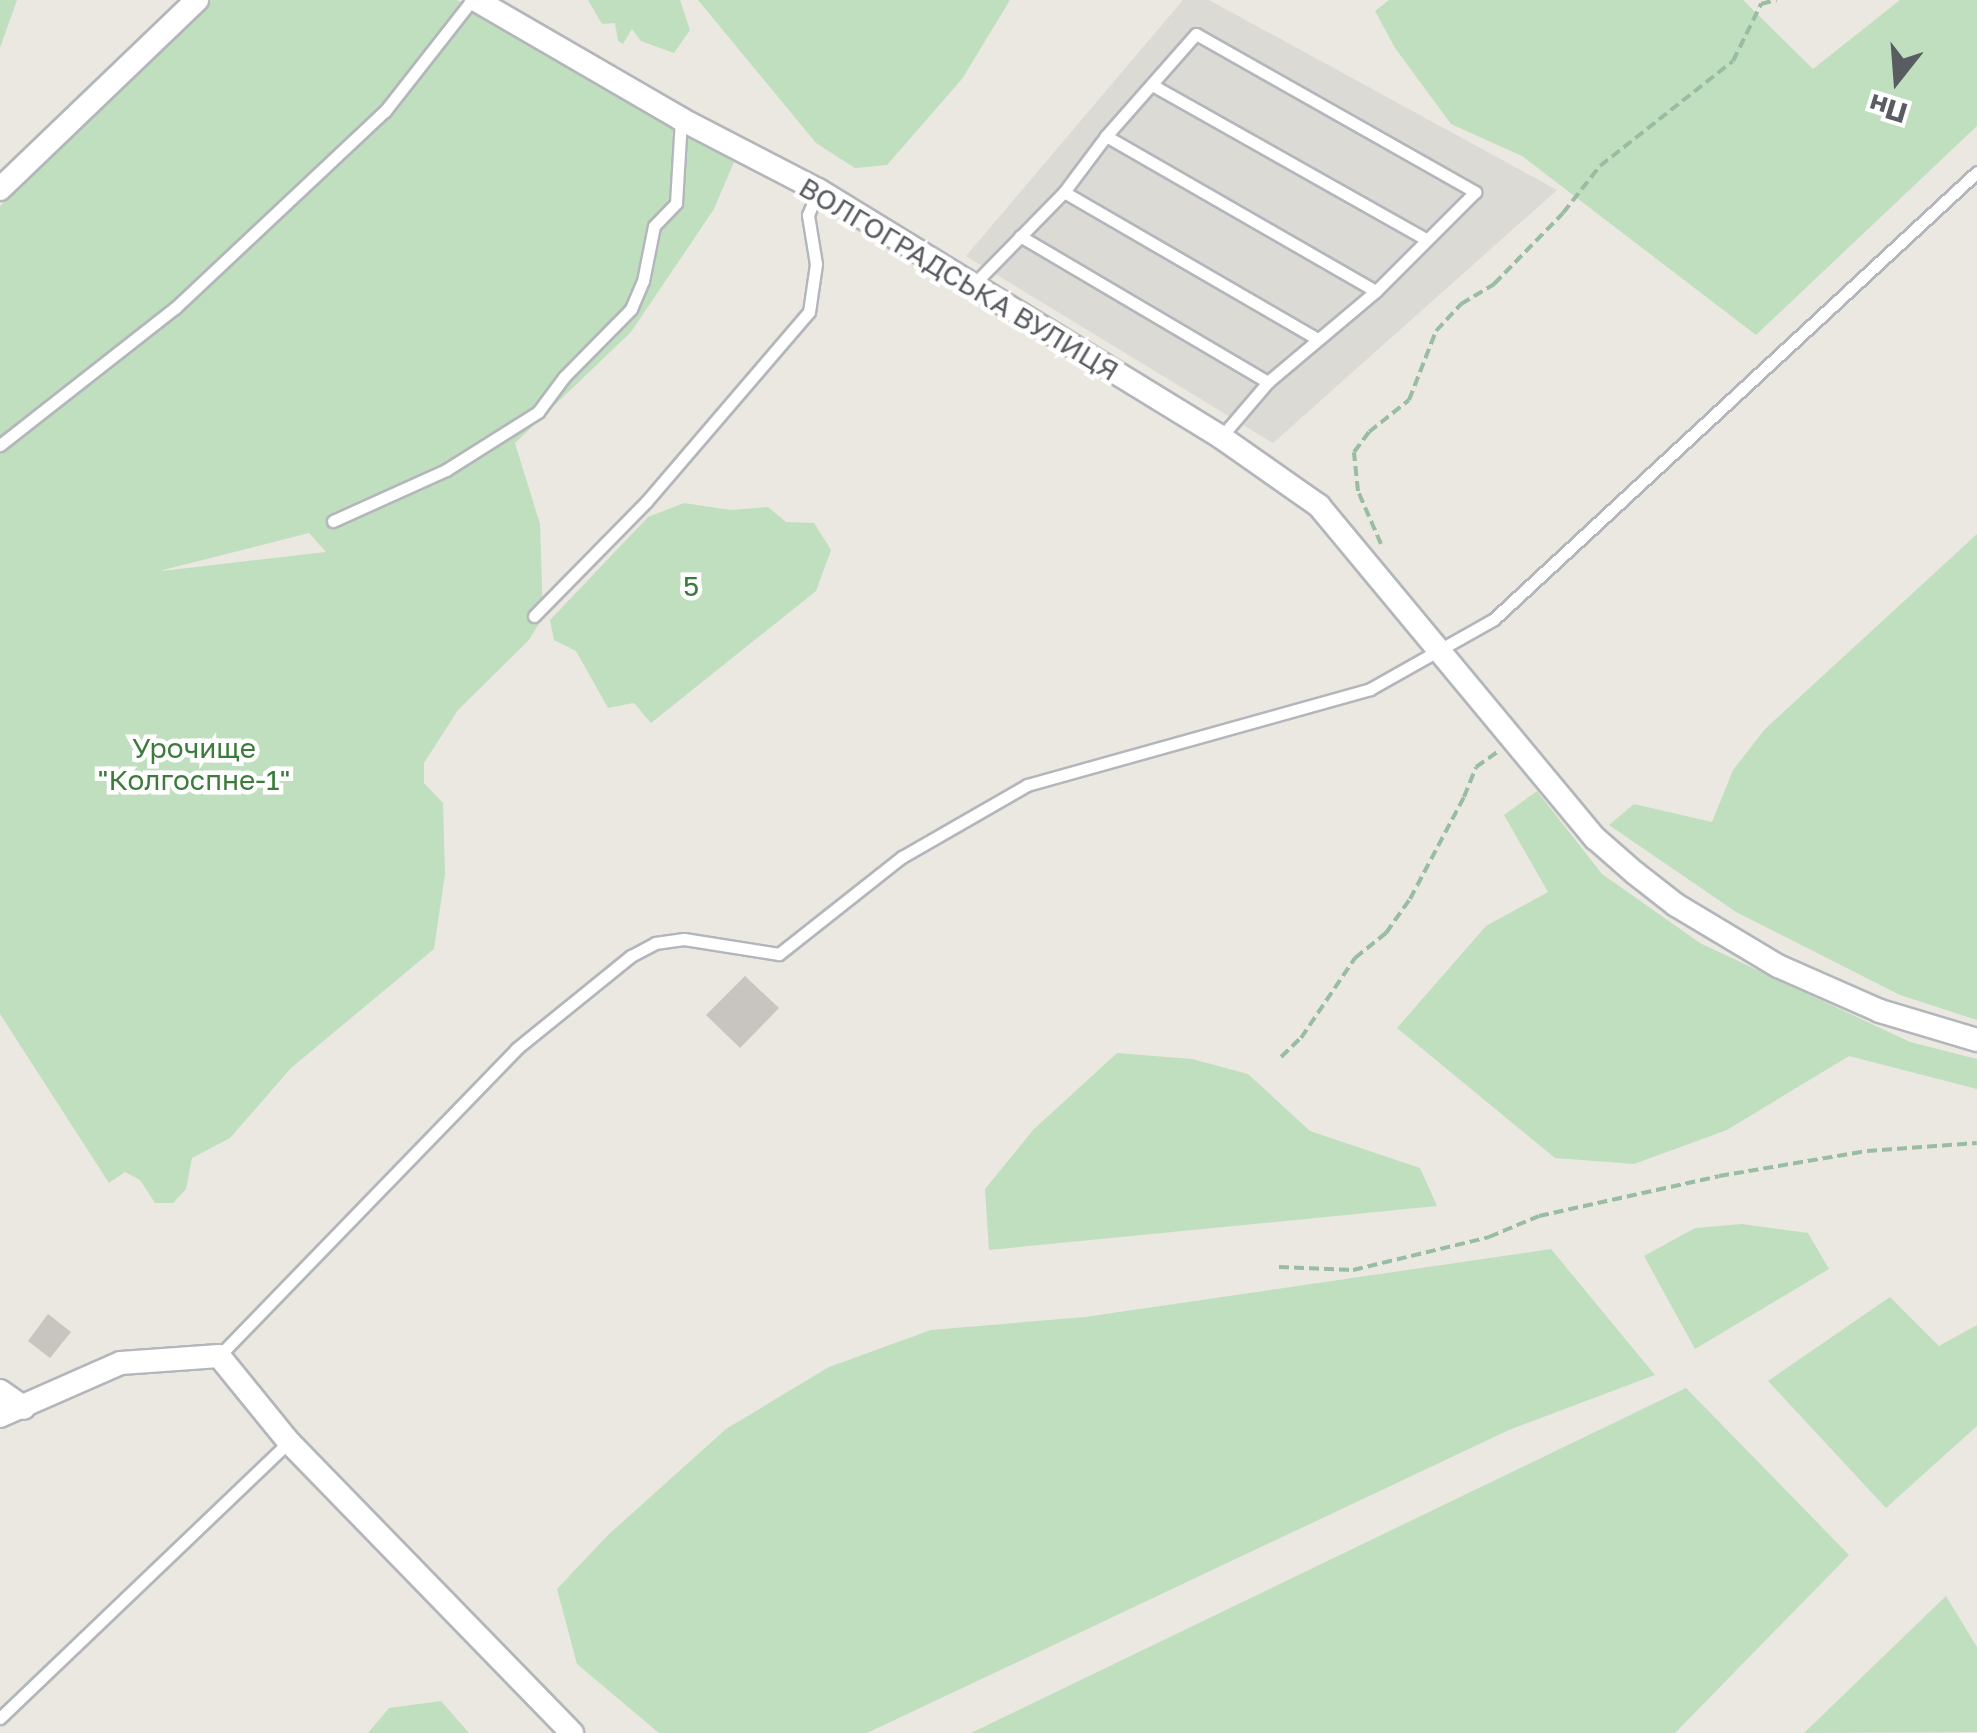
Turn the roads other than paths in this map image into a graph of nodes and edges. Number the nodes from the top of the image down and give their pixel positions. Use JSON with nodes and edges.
{"nodes":[{"id":1,"x":197,"y":0,"type":"edge"},
{"id":2,"x":474,"y":0,"type":"edge"},
{"id":3,"x":1154,"y":86,"type":"junction"},
{"id":4,"x":680,"y":119,"type":"junction"},
{"id":5,"x":1106,"y":136,"type":"junction"},
{"id":6,"x":1977,"y":172,"type":"edge"},
{"id":7,"x":0,"y":189,"type":"edge"},
{"id":8,"x":818,"y":190,"type":"junction"},
{"id":9,"x":1064,"y":192,"type":"junction"},
{"id":10,"x":1020,"y":236,"type":"junction"},
{"id":11,"x":1427,"y":240,"type":"junction"},
{"id":12,"x":970,"y":288,"type":"junction"},
{"id":13,"x":1376,"y":290,"type":"junction"},
{"id":14,"x":1318,"y":339,"type":"junction"},
{"id":15,"x":1268,"y":382,"type":"junction"},
{"id":16,"x":1221,"y":438,"type":"junction"},
{"id":17,"x":0,"y":445,"type":"edge"},
{"id":18,"x":333,"y":520,"type":"dead end"},
{"id":19,"x":534,"y":616,"type":"dead end"},
{"id":20,"x":1439,"y":650,"type":"junction"},
{"id":21,"x":1977,"y":1040,"type":"edge"},
{"id":22,"x":219,"y":1356,"type":"junction"},
{"id":23,"x":0,"y":1391,"type":"edge"},
{"id":24,"x":24,"y":1408,"type":"junction"},
{"id":25,"x":0,"y":1416,"type":"edge"},
{"id":26,"x":289,"y":1442,"type":"junction"},
{"id":27,"x":0,"y":1718,"type":"edge"},
{"id":28,"x":572,"y":1733,"type":"edge"}],
"edges":[{"from":1,"to":7,"type":"street"},
{"from":2,"to":4,"type":"street","name":"ВОЛГОГРАДСЬКА ВУЛИЦЯ"},
{"from":2,"to":17,"type":"lane"},
{"from":3,"to":5,"type":"lane"},
{"from":3,"to":11,"type":"lane"},
{"from":3,"to":11,"type":"lane"},
{"from":4,"to":8,"type":"street","name":"ВОЛГОГРАДСЬКА ВУЛИЦЯ"},
{"from":4,"to":18,"type":"lane"},
{"from":5,"to":9,"type":"lane"},
{"from":5,"to":13,"type":"lane"},
{"from":6,"to":20,"type":"lane"},
{"from":8,"to":12,"type":"street","name":"ВОЛГОГРАДСЬКА ВУЛИЦЯ"},
{"from":8,"to":19,"type":"lane"},
{"from":9,"to":10,"type":"lane"},
{"from":9,"to":14,"type":"lane"},
{"from":10,"to":12,"type":"lane"},
{"from":10,"to":15,"type":"lane"},
{"from":11,"to":13,"type":"lane"},
{"from":12,"to":16,"type":"street","name":"ВОЛГОГРАДСЬКА ВУЛИЦЯ"},
{"from":13,"to":14,"type":"lane"},
{"from":14,"to":15,"type":"lane"},
{"from":15,"to":16,"type":"lane"},
{"from":16,"to":20,"type":"street","name":"ВОЛГОГРАДСЬКА ВУЛИЦЯ"},
{"from":20,"to":21,"type":"street","name":"ВОЛГОГРАДСЬКА ВУЛИЦЯ"},
{"from":20,"to":22,"type":"lane"},
{"from":22,"to":24,"type":"street"},
{"from":22,"to":26,"type":"street"},
{"from":23,"to":24,"type":"street"},
{"from":24,"to":25,"type":"street"},
{"from":26,"to":27,"type":"lane"},
{"from":26,"to":28,"type":"street"}]}
